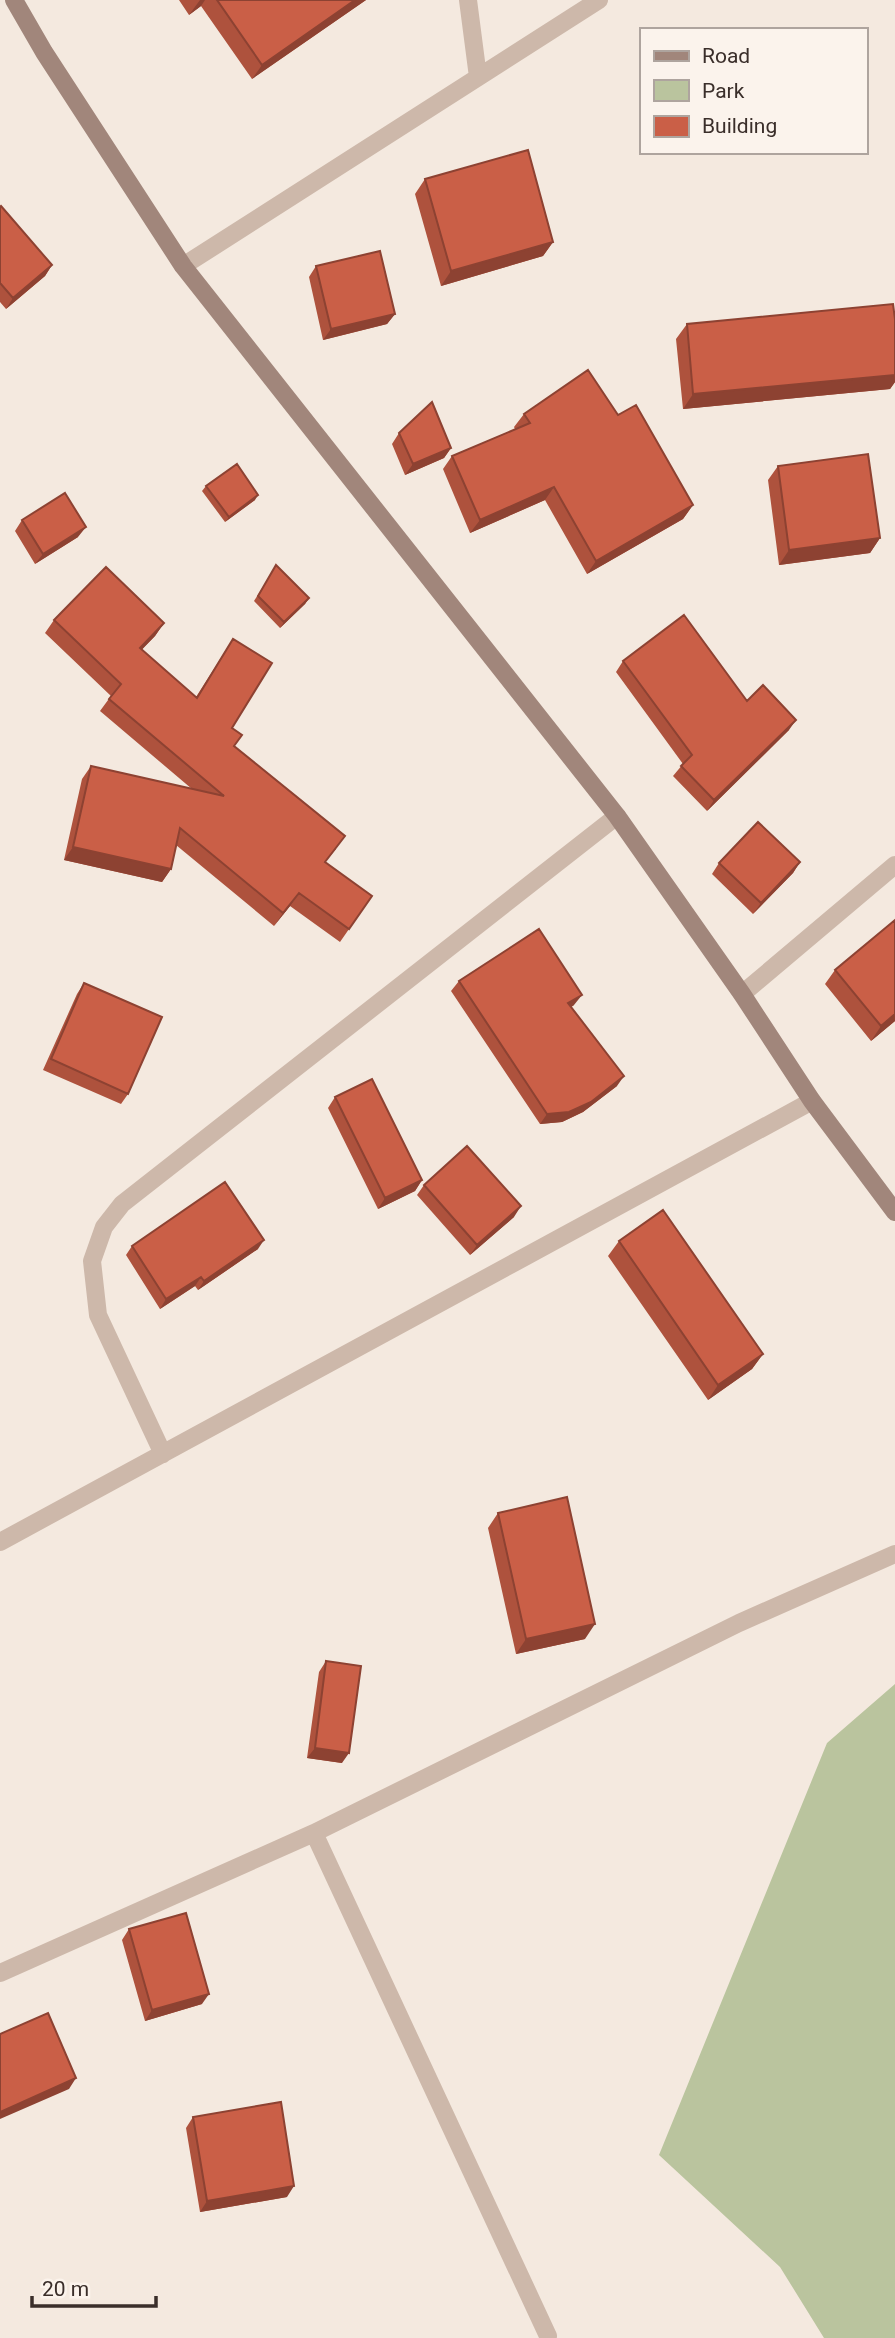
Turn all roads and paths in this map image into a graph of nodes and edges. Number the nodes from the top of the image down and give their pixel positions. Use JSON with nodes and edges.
{"nodes":[{"id":1,"x":14,"y":0,"type":"edge"},
{"id":2,"x":468,"y":0,"type":"edge"},
{"id":3,"x":599,"y":0,"type":"edge"},
{"id":4,"x":478,"y":77,"type":"junction"},
{"id":5,"x":183,"y":266,"type":"junction"},
{"id":6,"x":617,"y":816,"type":"junction"},
{"id":7,"x":895,"y":865,"type":"edge"},
{"id":8,"x":742,"y":994,"type":"junction"},
{"id":9,"x":812,"y":1101,"type":"junction"},
{"id":10,"x":895,"y":1212,"type":"edge"},
{"id":11,"x":163,"y":1454,"type":"junction"},
{"id":12,"x":0,"y":1542,"type":"edge"},
{"id":13,"x":895,"y":1554,"type":"edge"},
{"id":14,"x":314,"y":1833,"type":"junction"},
{"id":15,"x":0,"y":1973,"type":"edge"},
{"id":16,"x":548,"y":2336,"type":"dead end"}],
"edges":[{"from":1,"to":5,"type":"main road"},
{"from":2,"to":4,"type":"street"},
{"from":3,"to":4,"type":"street"},
{"from":4,"to":5,"type":"street"},
{"from":5,"to":6,"type":"main road"},
{"from":6,"to":8,"type":"main road"},
{"from":6,"to":11,"type":"street"},
{"from":7,"to":8,"type":"street"},
{"from":8,"to":9,"type":"main road"},
{"from":9,"to":10,"type":"main road"},
{"from":9,"to":11,"type":"street"},
{"from":11,"to":12,"type":"street"},
{"from":13,"to":14,"type":"street"},
{"from":14,"to":15,"type":"street"},
{"from":14,"to":16,"type":"street"}]}
